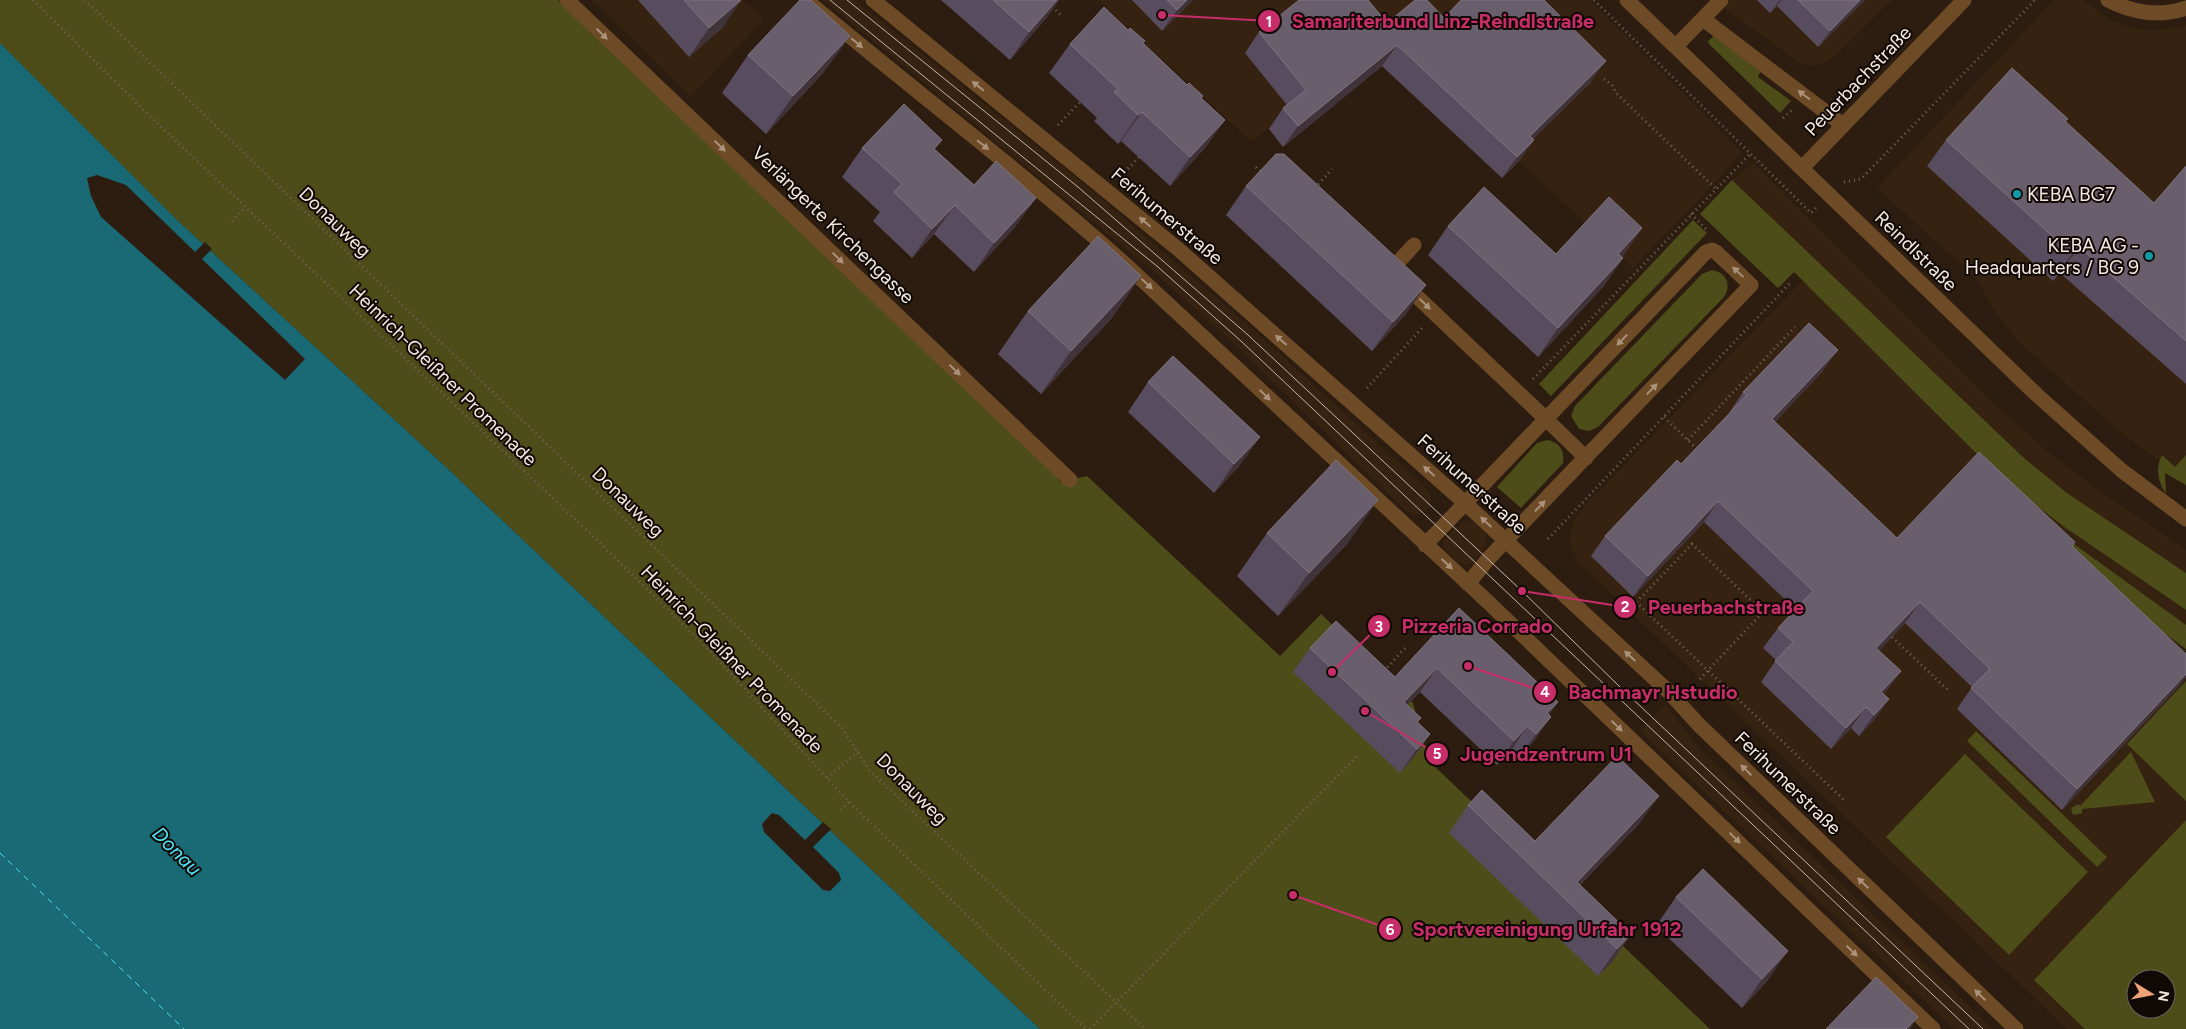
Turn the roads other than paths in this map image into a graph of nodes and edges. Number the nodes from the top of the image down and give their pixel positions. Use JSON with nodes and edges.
{"nodes":[{"id":1,"x":567,"y":0,"type":"edge"},
{"id":2,"x":806,"y":0,"type":"edge"},
{"id":3,"x":873,"y":0,"type":"edge"},
{"id":4,"x":1722,"y":0,"type":"edge"},
{"id":5,"x":1964,"y":0,"type":"edge"},
{"id":6,"x":2108,"y":0,"type":"edge"},
{"id":7,"x":1634,"y":2,"type":"edge"},
{"id":8,"x":2186,"y":8,"type":"edge"},
{"id":9,"x":1703,"y":19,"type":"junction"},
{"id":10,"x":1676,"y":46,"type":"junction"},
{"id":11,"x":1843,"y":125,"type":"junction"},
{"id":12,"x":1802,"y":168,"type":"junction"},
{"id":13,"x":1414,"y":245,"type":"dead end"},
{"id":14,"x":1546,"y":419,"type":"junction"},
{"id":15,"x":1586,"y":458,"type":"junction"},
{"id":16,"x":1070,"y":480,"type":"dead end"},
{"id":17,"x":1465,"y":503,"type":"junction"},
{"id":18,"x":2186,"y":519,"type":"edge"},
{"id":19,"x":1506,"y":541,"type":"junction"},
{"id":20,"x":1425,"y":544,"type":"junction"},
{"id":21,"x":1468,"y":584,"type":"junction"},
{"id":22,"x":1933,"y":1029,"type":"edge"},
{"id":23,"x":2016,"y":1029,"type":"edge"}],
"edges":[{"from":1,"to":16,"type":"street","name":"Verlängerte Kirchengasse","one_way":true},
{"from":2,"to":20,"type":"street","one_way":true},
{"from":17,"to":3,"type":"street","name":"Ferihumerstraße","one_way":true},
{"from":4,"to":9,"type":"street"},
{"from":5,"to":11,"type":"street","name":"Peuerbachstraße"},
{"from":6,"to":8,"type":"street"},
{"from":7,"to":10,"type":"street","name":"Reindlstraße"},
{"from":9,"to":10,"type":"street"},
{"from":11,"to":9,"type":"street","one_way":true},
{"from":10,"to":12,"type":"street","name":"Reindlstraße"},
{"from":11,"to":12,"type":"street","name":"Peuerbachstraße"},
{"from":12,"to":18,"type":"street","name":"Reindlstraße"},
{"from":13,"to":14,"type":"street","one_way":true},
{"from":14,"to":15,"type":"street"},
{"from":15,"to":14,"type":"street","one_way":true},
{"from":14,"to":17,"type":"street"},
{"from":19,"to":15,"type":"street","one_way":true},
{"from":19,"to":17,"type":"street","name":"Ferihumerstraße","one_way":true},
{"from":17,"to":20,"type":"street"},
{"from":19,"to":21,"type":"street"},
{"from":23,"to":19,"type":"street","name":"Ferihumerstraße","one_way":true},
{"from":20,"to":21,"type":"street","one_way":true},
{"from":21,"to":22,"type":"street","one_way":true}]}
